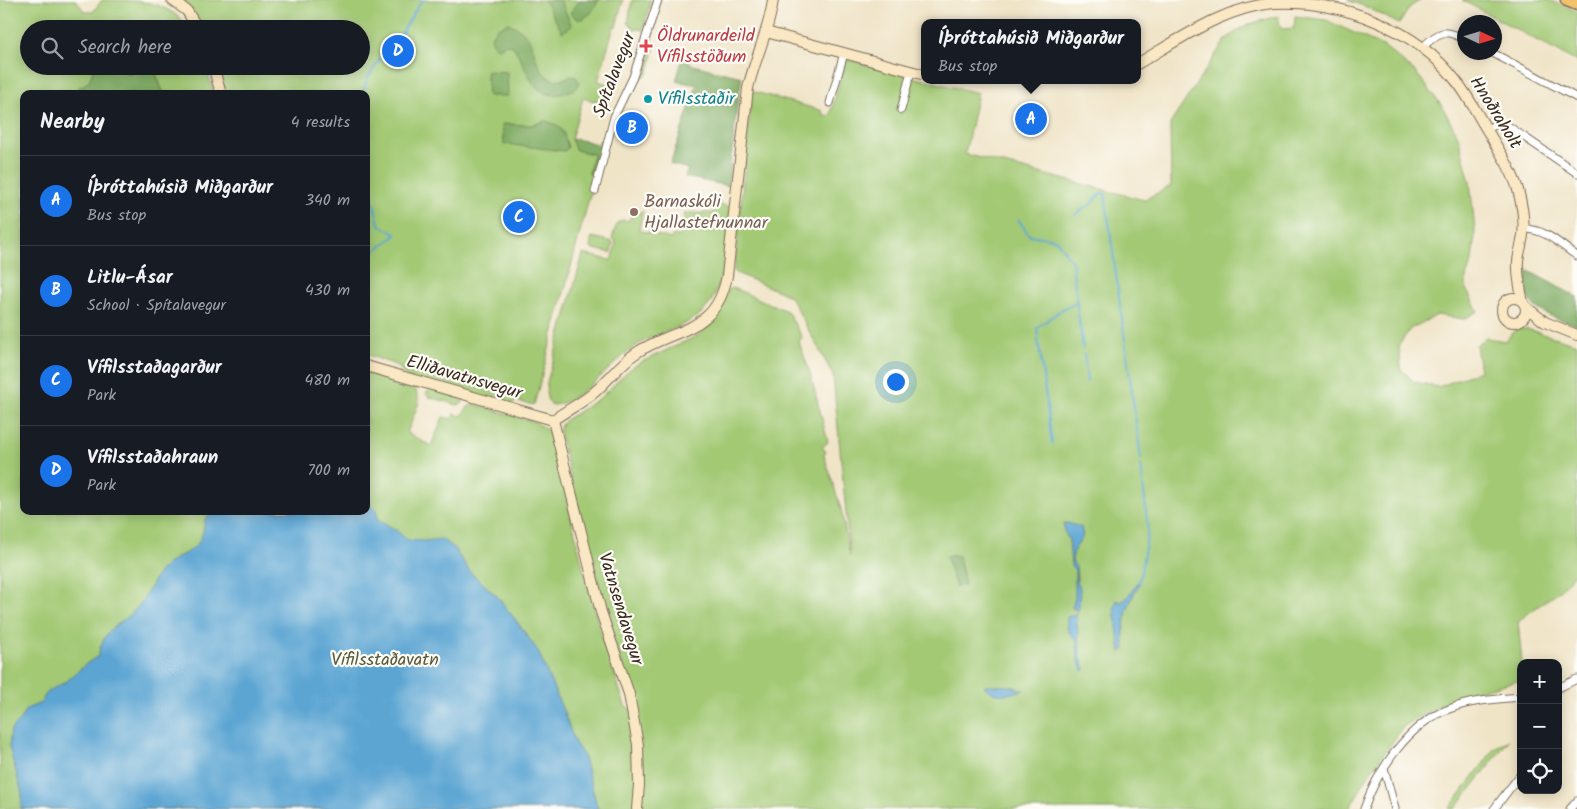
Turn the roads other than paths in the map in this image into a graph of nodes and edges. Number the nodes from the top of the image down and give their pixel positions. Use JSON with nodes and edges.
{"nodes":[{"id":1,"x":172,"y":0,"type":"edge"},
{"id":2,"x":658,"y":0,"type":"edge"},
{"id":3,"x":773,"y":0,"type":"edge"},
{"id":4,"x":1566,"y":0,"type":"edge"},
{"id":5,"x":1273,"y":1,"type":"edge"},
{"id":6,"x":1577,"y":4,"type":"edge"},
{"id":7,"x":192,"y":20,"type":"edge"},
{"id":8,"x":766,"y":32,"type":"junction"},
{"id":9,"x":1457,"y":35,"type":"edge"},
{"id":10,"x":1423,"y":47,"type":"junction"},
{"id":11,"x":844,"y":53,"type":"junction"},
{"id":12,"x":1502,"y":58,"type":"edge"},
{"id":13,"x":1141,"y":62,"type":"edge"},
{"id":14,"x":911,"y":71,"type":"junction"},
{"id":15,"x":921,"y":74,"type":"edge"},
{"id":16,"x":216,"y":75,"type":"edge"},
{"id":17,"x":220,"y":90,"type":"edge"},
{"id":18,"x":1577,"y":98,"type":"edge"},
{"id":19,"x":830,"y":103,"type":"dead end"},
{"id":20,"x":901,"y":110,"type":"dead end"},
{"id":21,"x":1486,"y":129,"type":"junction"},
{"id":22,"x":1577,"y":173,"type":"edge"},
{"id":23,"x":595,"y":191,"type":"dead end"},
{"id":24,"x":1524,"y":229,"type":"junction"},
{"id":25,"x":1577,"y":256,"type":"edge"},
{"id":26,"x":1518,"y":275,"type":"junction"},
{"id":27,"x":1508,"y":300,"type":"junction"},
{"id":28,"x":1524,"y":304,"type":"junction"},
{"id":29,"x":1522,"y":320,"type":"junction"},
{"id":30,"x":1545,"y":322,"type":"junction"},
{"id":31,"x":1577,"y":335,"type":"edge"},
{"id":32,"x":370,"y":367,"type":"edge"},
{"id":33,"x":553,"y":420,"type":"junction"},
{"id":34,"x":1577,"y":679,"type":"edge"},
{"id":35,"x":1562,"y":686,"type":"edge"},
{"id":36,"x":1517,"y":697,"type":"edge"},
{"id":37,"x":1384,"y":768,"type":"junction"},
{"id":38,"x":1517,"y":779,"type":"edge"},
{"id":39,"x":1577,"y":801,"type":"edge"},
{"id":40,"x":637,"y":809,"type":"edge"},
{"id":41,"x":1364,"y":809,"type":"edge"},
{"id":42,"x":1395,"y":809,"type":"edge"},
{"id":43,"x":1494,"y":809,"type":"edge"},
{"id":44,"x":1570,"y":809,"type":"edge"}],
"edges":[{"from":1,"to":7,"type":"main road"},
{"from":2,"to":23,"type":"street","name":"Spítalavegur"},
{"from":3,"to":8,"type":"main road"},
{"from":4,"to":6,"type":"highway"},
{"from":5,"to":10,"type":"main road","name":"Hnoðraholt"},
{"from":5,"to":13,"type":"main road","name":"Hnoðraholt"},
{"from":8,"to":11,"type":"main road"},
{"from":8,"to":33,"type":"main road"},
{"from":9,"to":10,"type":"street"},
{"from":10,"to":21,"type":"main road","name":"Hnoðraholt"},
{"from":11,"to":14,"type":"main road"},
{"from":11,"to":19,"type":"street"},
{"from":12,"to":18,"type":"street"},
{"from":14,"to":15,"type":"main road"},
{"from":14,"to":20,"type":"street"},
{"from":16,"to":17,"type":"main road"},
{"from":21,"to":22,"type":"street"},
{"from":21,"to":24,"type":"main road","name":"Hnoðraholt"},
{"from":24,"to":25,"type":"street"},
{"from":24,"to":26,"type":"main road","name":"Hnoðraholt"},
{"from":26,"to":27,"type":"main road","name":"Hnoðraholt"},
{"from":26,"to":28,"type":"main road","name":"Hnoðraholt"},
{"from":27,"to":28,"type":"main road"},
{"from":27,"to":29,"type":"main road"},
{"from":28,"to":29,"type":"main road"},
{"from":28,"to":30,"type":"main road"},
{"from":29,"to":30,"type":"main road"},
{"from":30,"to":31,"type":"main road"},
{"from":32,"to":33,"type":"main road","name":"Elliðavatnsvegur"},
{"from":33,"to":40,"type":"main road","name":"Vatnsendavegur"},
{"from":34,"to":35,"type":"street"},
{"from":36,"to":37,"type":"street"},
{"from":37,"to":41,"type":"street"},
{"from":37,"to":42,"type":"street"},
{"from":38,"to":43,"type":"street"},
{"from":39,"to":44,"type":"street"}]}
